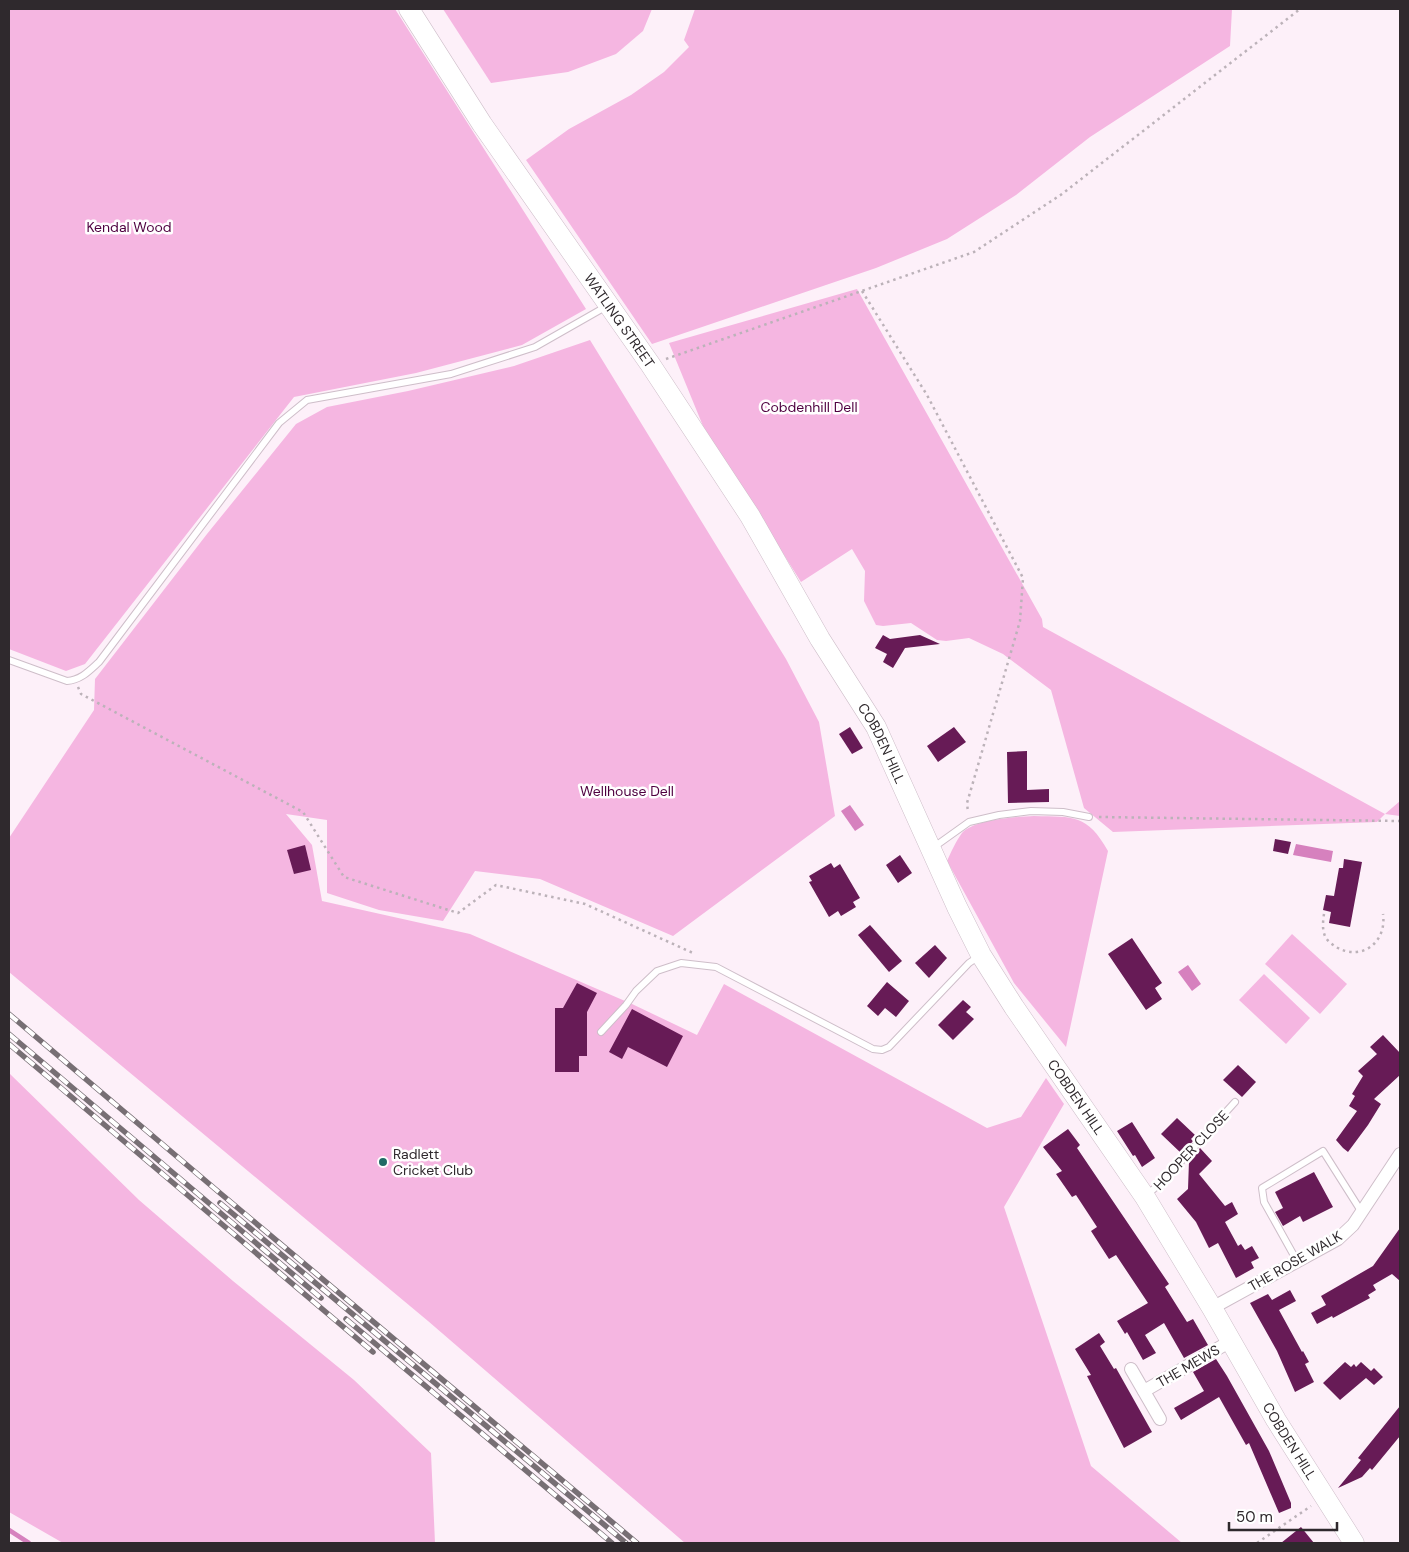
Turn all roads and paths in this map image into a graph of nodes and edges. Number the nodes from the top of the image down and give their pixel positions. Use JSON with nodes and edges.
{"nodes":[{"id":1,"x":409,"y":9,"type":"edge"},
{"id":2,"x":1300,"y":9,"type":"edge"},
{"id":3,"x":862,"y":291,"type":"junction"},
{"id":4,"x":608,"y":306,"type":"junction"},
{"id":5,"x":650,"y":364,"type":"junction"},
{"id":6,"x":820,"y":638,"type":"joint"},
{"id":7,"x":9,"y":660,"type":"edge"},
{"id":8,"x":76,"y":681,"type":"junction"},
{"id":9,"x":1089,"y":817,"type":"joint"},
{"id":10,"x":1400,"y":821,"type":"edge"},
{"id":11,"x":969,"y":822,"type":"junction"},
{"id":12,"x":932,"y":848,"type":"junction"},
{"id":13,"x":1324,"y":914,"type":"dead end"},
{"id":14,"x":1383,"y":914,"type":"dead end"},
{"id":15,"x":693,"y":953,"type":"dead end"},
{"id":16,"x":981,"y":955,"type":"junction"},
{"id":17,"x":601,"y":1032,"type":"dead end"},
{"id":18,"x":1235,"y":1102,"type":"dead end"},
{"id":19,"x":1400,"y":1154,"type":"edge"},
{"id":20,"x":1145,"y":1197,"type":"junction"},
{"id":21,"x":1361,"y":1211,"type":"junction"},
{"id":22,"x":1297,"y":1261,"type":"junction"},
{"id":23,"x":1212,"y":1308,"type":"junction"},
{"id":24,"x":1231,"y":1341,"type":"junction"},
{"id":25,"x":1131,"y":1369,"type":"dead end"},
{"id":26,"x":1144,"y":1392,"type":"junction"},
{"id":27,"x":1160,"y":1418,"type":"dead end"},
{"id":28,"x":1324,"y":1497,"type":"junction"},
{"id":29,"x":1257,"y":1543,"type":"edge"},
{"id":30,"x":1354,"y":1543,"type":"edge"}],
"edges":[{"from":1,"to":4,"type":"main road","name":"WATLING STREET"},
{"from":2,"to":3,"type":"path"},
{"from":3,"to":5,"type":"path"},
{"from":3,"to":11,"type":"path"},
{"from":4,"to":5,"type":"main road","name":"WATLING STREET"},
{"from":4,"to":8,"type":"lane"},
{"from":5,"to":6,"type":"main road","name":"WATLING STREET"},
{"from":6,"to":12,"type":"main road","name":"COBDEN HILL"},
{"from":7,"to":8,"type":"lane"},
{"from":8,"to":15,"type":"path"},
{"from":9,"to":10,"type":"path"},
{"from":9,"to":11,"type":"lane"},
{"from":11,"to":12,"type":"lane"},
{"from":12,"to":16,"type":"main road","name":"COBDEN HILL"},
{"from":13,"to":14,"type":"path"},
{"from":16,"to":17,"type":"lane"},
{"from":16,"to":20,"type":"main road","name":"COBDEN HILL"},
{"from":18,"to":20,"type":"lane","name":"HOOPER CLOSE"},
{"from":19,"to":21,"type":"street","name":"THE ROSE WALK"},
{"from":20,"to":23,"type":"main road","name":"COBDEN HILL"},
{"from":21,"to":22,"type":"street","name":"THE ROSE WALK"},
{"from":21,"to":22,"type":"lane"},
{"from":22,"to":23,"type":"street","name":"THE ROSE WALK"},
{"from":23,"to":24,"type":"main road","name":"COBDEN HILL"},
{"from":24,"to":26,"type":"street","name":"THE MEWS"},
{"from":24,"to":28,"type":"main road","name":"COBDEN HILL"},
{"from":25,"to":26,"type":"street","name":"THE MEWS"},
{"from":26,"to":27,"type":"street","name":"THE MEWS"},
{"from":28,"to":29,"type":"path"},
{"from":28,"to":30,"type":"main road","name":"COBDEN HILL"}]}
